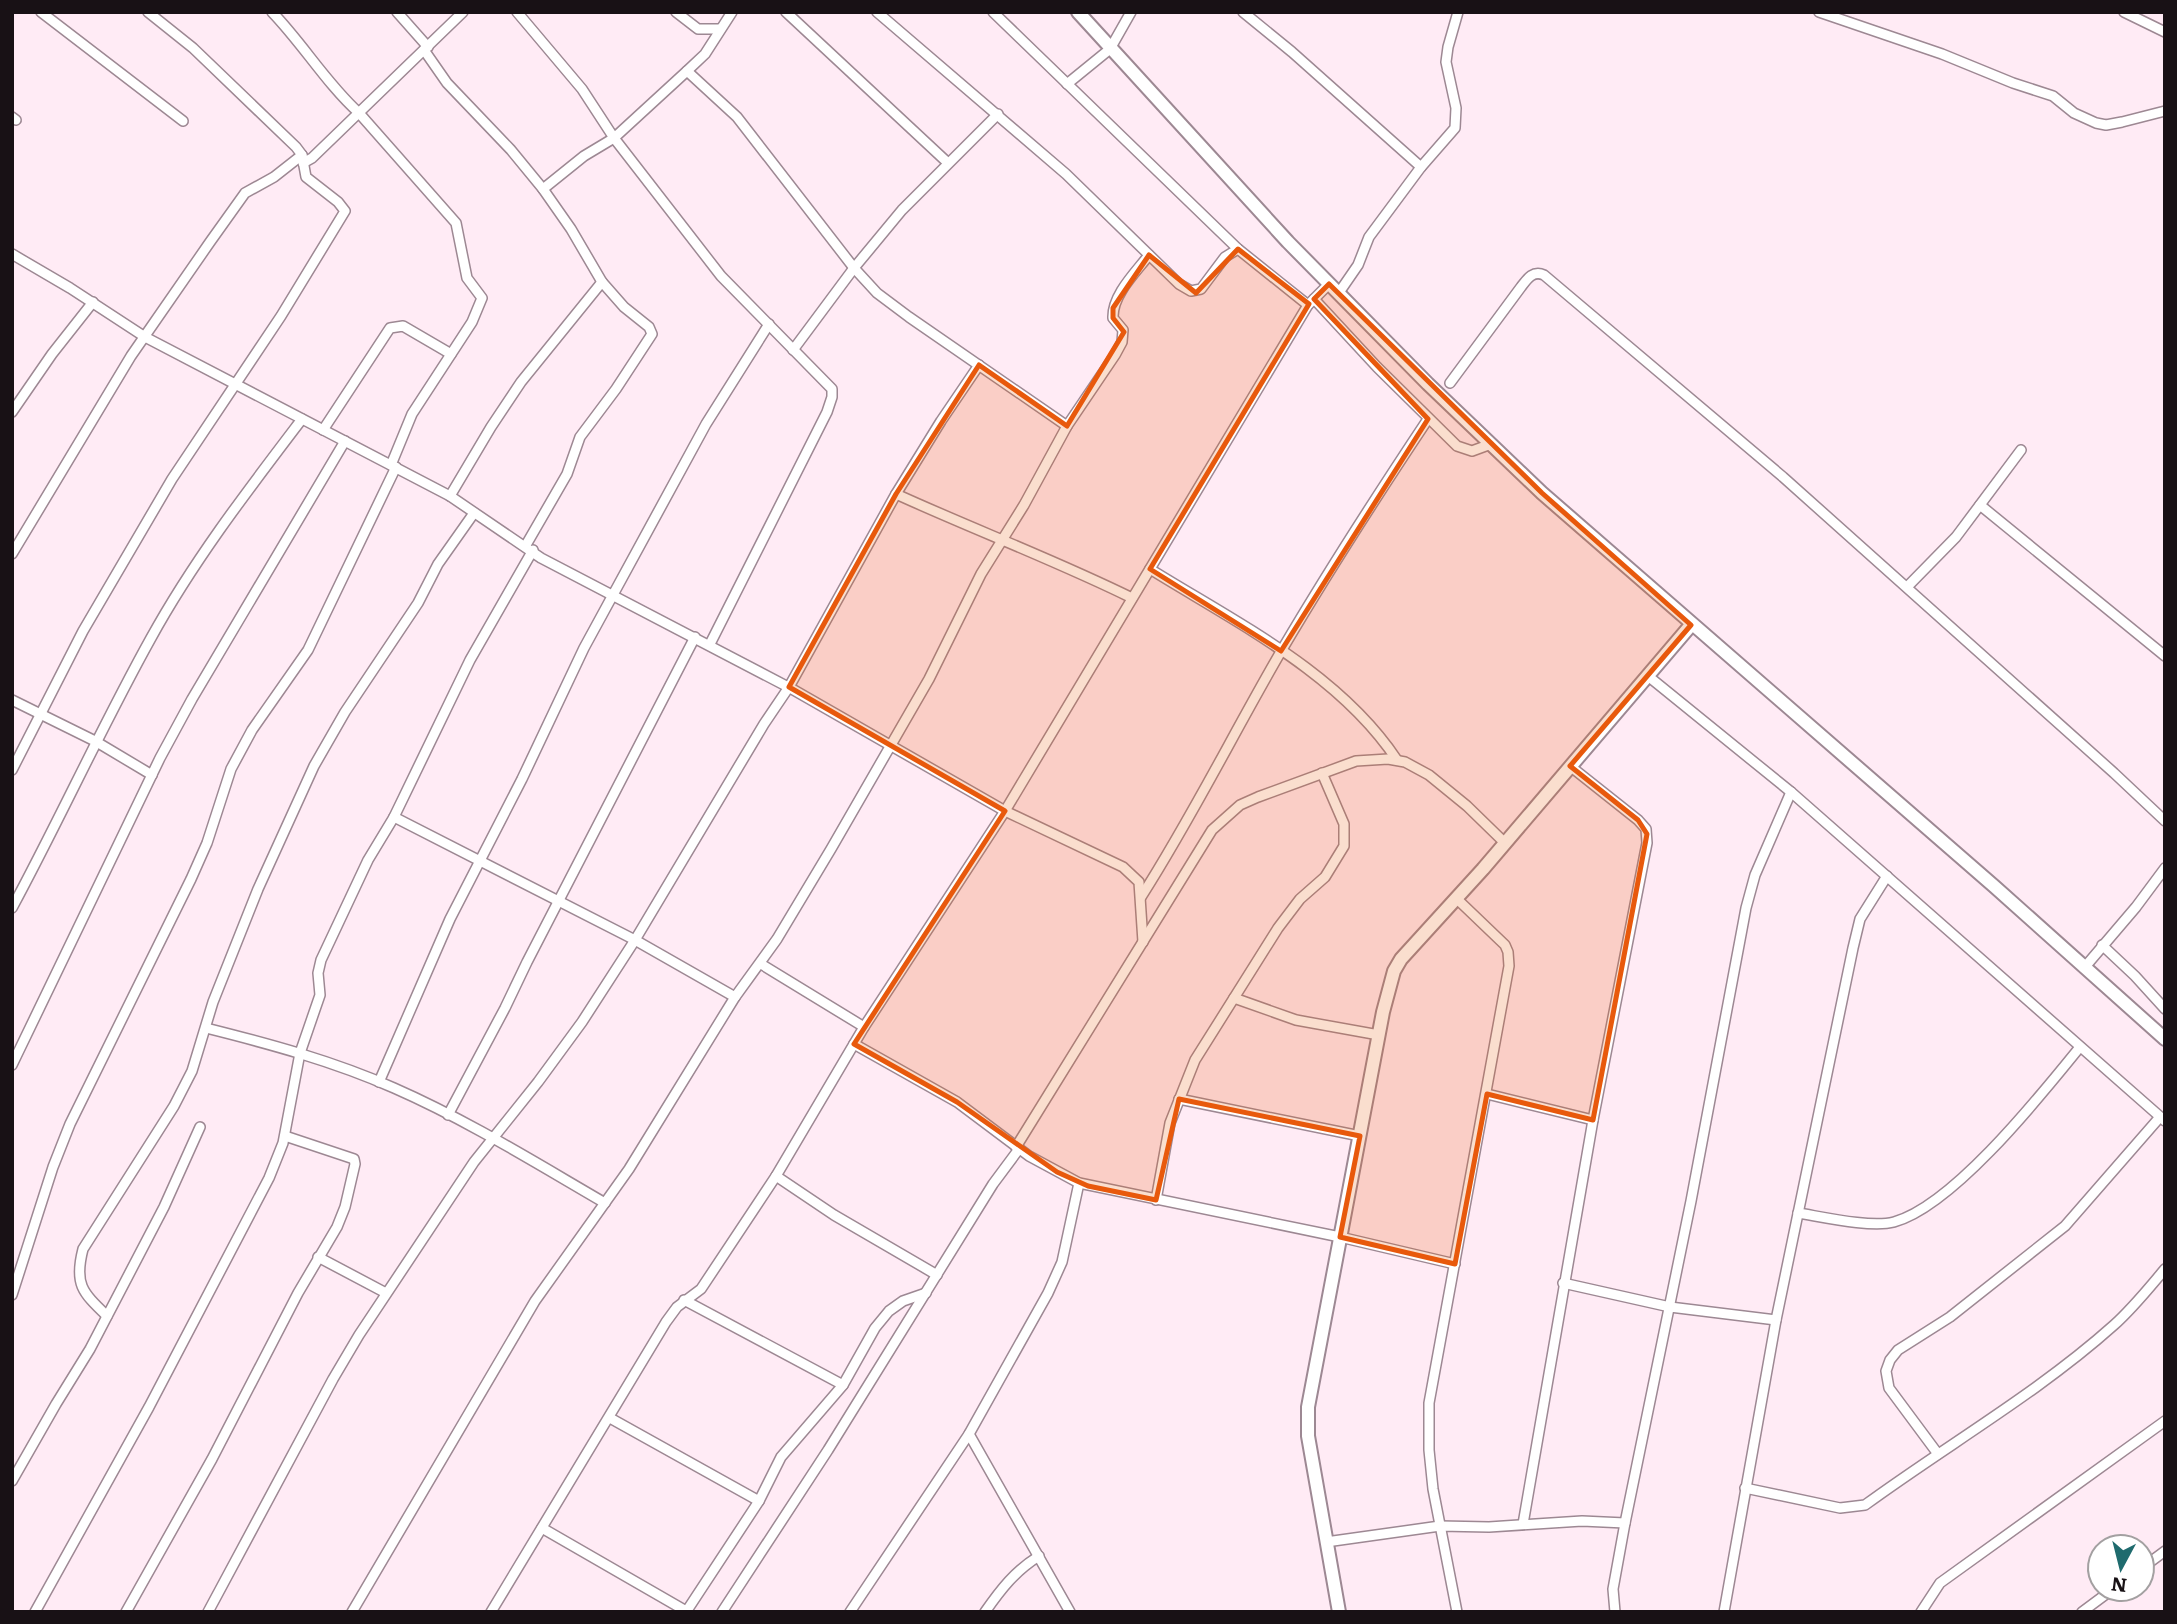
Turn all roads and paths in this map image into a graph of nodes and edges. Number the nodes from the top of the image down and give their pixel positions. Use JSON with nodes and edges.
{"nodes":[{"id":1,"x":41,"y":12,"type":"edge"},
{"id":2,"x":148,"y":12,"type":"edge"},
{"id":3,"x":272,"y":12,"type":"edge"},
{"id":4,"x":397,"y":12,"type":"edge"},
{"id":5,"x":463,"y":12,"type":"edge"},
{"id":6,"x":517,"y":12,"type":"edge"},
{"id":7,"x":676,"y":12,"type":"edge"},
{"id":8,"x":732,"y":12,"type":"edge"},
{"id":9,"x":786,"y":12,"type":"edge"},
{"id":10,"x":877,"y":12,"type":"edge"},
{"id":11,"x":993,"y":12,"type":"edge"},
{"id":12,"x":1078,"y":12,"type":"edge"},
{"id":13,"x":1131,"y":12,"type":"edge"},
{"id":14,"x":1243,"y":12,"type":"edge"},
{"id":15,"x":1458,"y":12,"type":"edge"},
{"id":16,"x":1819,"y":12,"type":"edge"},
{"id":17,"x":2124,"y":12,"type":"edge"},
{"id":18,"x":719,"y":29,"type":"junction"},
{"id":19,"x":2165,"y":32,"type":"edge"},
{"id":20,"x":426,"y":49,"type":"junction"},
{"id":21,"x":1110,"y":49,"type":"junction"},
{"id":22,"x":687,"y":71,"type":"junction"},
{"id":23,"x":1067,"y":84,"type":"junction"},
{"id":24,"x":2165,"y":111,"type":"edge"},
{"id":25,"x":359,"y":113,"type":"junction"},
{"id":26,"x":998,"y":114,"type":"junction"},
{"id":27,"x":183,"y":121,"type":"dead end"},
{"id":28,"x":614,"y":138,"type":"junction"},
{"id":29,"x":303,"y":159,"type":"junction"},
{"id":30,"x":948,"y":163,"type":"junction"},
{"id":31,"x":1421,"y":167,"type":"junction"},
{"id":32,"x":543,"y":189,"type":"junction"},
{"id":33,"x":1238,"y":249,"type":"junction"},
{"id":34,"x":12,"y":254,"type":"edge"},
{"id":35,"x":1149,"y":255,"type":"junction"},
{"id":36,"x":854,"y":268,"type":"junction"},
{"id":37,"x":602,"y":282,"type":"junction"},
{"id":38,"x":1329,"y":284,"type":"junction"},
{"id":39,"x":1338,"y":294,"type":"junction"},
{"id":40,"x":93,"y":302,"type":"junction"},
{"id":41,"x":1311,"y":302,"type":"junction"},
{"id":42,"x":769,"y":324,"type":"junction"},
{"id":43,"x":145,"y":337,"type":"junction"},
{"id":44,"x":793,"y":350,"type":"junction"},
{"id":45,"x":451,"y":354,"type":"junction"},
{"id":46,"x":979,"y":366,"type":"junction"},
{"id":47,"x":1450,"y":383,"type":"dead end"},
{"id":48,"x":237,"y":384,"type":"junction"},
{"id":49,"x":12,"y":412,"type":"edge"},
{"id":50,"x":302,"y":419,"type":"junction"},
{"id":51,"x":1428,"y":419,"type":"junction"},
{"id":52,"x":1067,"y":426,"type":"junction"},
{"id":53,"x":323,"y":430,"type":"junction"},
{"id":54,"x":345,"y":441,"type":"junction"},
{"id":55,"x":1491,"y":444,"type":"junction"},
{"id":56,"x":2021,"y":450,"type":"dead end"},
{"id":57,"x":394,"y":466,"type":"junction"},
{"id":58,"x":896,"y":494,"type":"junction"},
{"id":59,"x":450,"y":495,"type":"junction"},
{"id":60,"x":1980,"y":505,"type":"junction"},
{"id":61,"x":474,"y":513,"type":"junction"},
{"id":62,"x":1002,"y":540,"type":"junction"},
{"id":63,"x":529,"y":548,"type":"junction"},
{"id":64,"x":12,"y":554,"type":"edge"},
{"id":65,"x":1150,"y":569,"type":"junction"},
{"id":66,"x":1907,"y":587,"type":"junction"},
{"id":67,"x":611,"y":595,"type":"junction"},
{"id":68,"x":1132,"y":598,"type":"junction"},
{"id":69,"x":1691,"y":625,"type":"junction"},
{"id":70,"x":695,"y":637,"type":"junction"},
{"id":71,"x":710,"y":644,"type":"junction"},
{"id":72,"x":1281,"y":651,"type":"junction"},
{"id":73,"x":2165,"y":656,"type":"edge"},
{"id":74,"x":1648,"y":676,"type":"junction"},
{"id":75,"x":789,"y":687,"type":"junction"},
{"id":76,"x":12,"y":700,"type":"edge"},
{"id":77,"x":39,"y":714,"type":"junction"},
{"id":78,"x":95,"y":741,"type":"junction"},
{"id":79,"x":893,"y":745,"type":"junction"},
{"id":80,"x":1397,"y":760,"type":"junction"},
{"id":81,"x":1570,"y":766,"type":"junction"},
{"id":82,"x":12,"y":770,"type":"edge"},
{"id":83,"x":1322,"y":774,"type":"junction"},
{"id":84,"x":152,"y":775,"type":"junction"},
{"id":85,"x":1791,"y":792,"type":"junction"},
{"id":86,"x":1005,"y":811,"type":"junction"},
{"id":87,"x":394,"y":817,"type":"junction"},
{"id":88,"x":2165,"y":821,"type":"edge"},
{"id":89,"x":1505,"y":843,"type":"junction"},
{"id":90,"x":482,"y":861,"type":"junction"},
{"id":91,"x":2165,"y":868,"type":"edge"},
{"id":92,"x":1886,"y":876,"type":"junction"},
{"id":93,"x":1140,"y":898,"type":"junction"},
{"id":94,"x":1457,"y":899,"type":"junction"},
{"id":95,"x":559,"y":900,"type":"junction"},
{"id":96,"x":12,"y":908,"type":"edge"},
{"id":97,"x":635,"y":940,"type":"junction"},
{"id":98,"x":1143,"y":942,"type":"junction"},
{"id":99,"x":2102,"y":945,"type":"junction"},
{"id":100,"x":761,"y":964,"type":"junction"},
{"id":101,"x":2084,"y":968,"type":"junction"},
{"id":102,"x":735,"y":998,"type":"junction"},
{"id":103,"x":1234,"y":998,"type":"junction"},
{"id":104,"x":2165,"y":1009,"type":"edge"},
{"id":105,"x":864,"y":1027,"type":"junction"},
{"id":106,"x":206,"y":1028,"type":"junction"},
{"id":107,"x":1379,"y":1035,"type":"junction"},
{"id":108,"x":2165,"y":1039,"type":"edge"},
{"id":109,"x":854,"y":1044,"type":"junction"},
{"id":110,"x":2080,"y":1047,"type":"junction"},
{"id":111,"x":300,"y":1053,"type":"junction"},
{"id":112,"x":12,"y":1065,"type":"edge"},
{"id":113,"x":379,"y":1082,"type":"junction"},
{"id":114,"x":1487,"y":1094,"type":"junction"},
{"id":115,"x":1179,"y":1099,"type":"junction"},
{"id":116,"x":448,"y":1115,"type":"junction"},
{"id":117,"x":2162,"y":1119,"type":"edge"},
{"id":118,"x":1593,"y":1120,"type":"junction"},
{"id":119,"x":200,"y":1127,"type":"dead end"},
{"id":120,"x":285,"y":1136,"type":"junction"},
{"id":121,"x":1360,"y":1136,"type":"junction"},
{"id":122,"x":492,"y":1138,"type":"junction"},
{"id":123,"x":1018,"y":1148,"type":"junction"},
{"id":124,"x":776,"y":1176,"type":"junction"},
{"id":125,"x":1079,"y":1183,"type":"junction"},
{"id":126,"x":1156,"y":1200,"type":"junction"},
{"id":127,"x":605,"y":1203,"type":"junction"},
{"id":128,"x":1798,"y":1213,"type":"junction"},
{"id":129,"x":1340,"y":1237,"type":"junction"},
{"id":130,"x":318,"y":1257,"type":"junction"},
{"id":131,"x":1455,"y":1264,"type":"junction"},
{"id":132,"x":2165,"y":1269,"type":"edge"},
{"id":133,"x":937,"y":1275,"type":"junction"},
{"id":134,"x":1563,"y":1283,"type":"junction"},
{"id":135,"x":386,"y":1293,"type":"junction"},
{"id":136,"x":926,"y":1293,"type":"junction"},
{"id":137,"x":12,"y":1296,"type":"edge"},
{"id":138,"x":684,"y":1300,"type":"junction"},
{"id":139,"x":1670,"y":1307,"type":"junction"},
{"id":140,"x":107,"y":1316,"type":"junction"},
{"id":141,"x":1776,"y":1320,"type":"junction"},
{"id":142,"x":843,"y":1385,"type":"junction"},
{"id":143,"x":610,"y":1418,"type":"junction"},
{"id":144,"x":2165,"y":1421,"type":"edge"},
{"id":145,"x":969,"y":1434,"type":"junction"},
{"id":146,"x":1938,"y":1454,"type":"junction"},
{"id":147,"x":12,"y":1481,"type":"edge"},
{"id":148,"x":1745,"y":1488,"type":"junction"},
{"id":149,"x":759,"y":1501,"type":"junction"},
{"id":150,"x":1625,"y":1523,"type":"junction"},
{"id":151,"x":1523,"y":1524,"type":"junction"},
{"id":152,"x":1440,"y":1526,"type":"junction"},
{"id":153,"x":542,"y":1528,"type":"junction"},
{"id":154,"x":1326,"y":1542,"type":"junction"},
{"id":155,"x":1039,"y":1556,"type":"junction"},
{"id":156,"x":686,"y":1611,"type":"edge"},
{"id":157,"x":35,"y":1612,"type":"edge"},
{"id":158,"x":126,"y":1612,"type":"edge"},
{"id":159,"x":208,"y":1612,"type":"edge"},
{"id":160,"x":352,"y":1612,"type":"edge"},
{"id":161,"x":491,"y":1612,"type":"edge"},
{"id":162,"x":722,"y":1612,"type":"edge"},
{"id":163,"x":850,"y":1612,"type":"edge"},
{"id":164,"x":985,"y":1612,"type":"edge"},
{"id":165,"x":1070,"y":1612,"type":"edge"},
{"id":166,"x":1339,"y":1612,"type":"edge"},
{"id":167,"x":1457,"y":1612,"type":"edge"},
{"id":168,"x":1615,"y":1612,"type":"edge"},
{"id":169,"x":1724,"y":1612,"type":"edge"},
{"id":170,"x":1921,"y":1612,"type":"edge"}],
"edges":[{"from":1,"to":27,"type":"street"},
{"from":2,"to":29,"type":"street"},
{"from":3,"to":25,"type":"street"},
{"from":4,"to":20,"type":"street"},
{"from":5,"to":20,"type":"street"},
{"from":6,"to":28,"type":"street"},
{"from":7,"to":18,"type":"street"},
{"from":8,"to":18,"type":"street"},
{"from":9,"to":30,"type":"street"},
{"from":10,"to":26,"type":"street"},
{"from":11,"to":23,"type":"street"},
{"from":12,"to":21,"type":"street"},
{"from":13,"to":21,"type":"street"},
{"from":14,"to":31,"type":"street"},
{"from":15,"to":31,"type":"street"},
{"from":16,"to":24,"type":"street"},
{"from":17,"to":19,"type":"street"},
{"from":18,"to":22,"type":"street"},
{"from":20,"to":25,"type":"street"},
{"from":20,"to":32,"type":"street"},
{"from":21,"to":23,"type":"street"},
{"from":21,"to":38,"type":"street"},
{"from":22,"to":28,"type":"street"},
{"from":22,"to":36,"type":"street"},
{"from":23,"to":33,"type":"street"},
{"from":25,"to":29,"type":"street"},
{"from":25,"to":45,"type":"street"},
{"from":26,"to":30,"type":"street"},
{"from":26,"to":35,"type":"street"},
{"from":28,"to":32,"type":"street"},
{"from":28,"to":42,"type":"street"},
{"from":29,"to":43,"type":"street"},
{"from":29,"to":48,"type":"street"},
{"from":30,"to":36,"type":"street"},
{"from":31,"to":39,"type":"street"},
{"from":32,"to":37,"type":"street"},
{"from":33,"to":35,"type":"street"},
{"from":33,"to":41,"type":"street"},
{"from":34,"to":40,"type":"street"},
{"from":35,"to":52,"type":"street"},
{"from":36,"to":44,"type":"street"},
{"from":36,"to":46,"type":"street"},
{"from":37,"to":59,"type":"street"},
{"from":37,"to":63,"type":"street"},
{"from":38,"to":39,"type":"street"},
{"from":38,"to":41,"type":"street"},
{"from":39,"to":55,"type":"street"},
{"from":40,"to":43,"type":"street"},
{"from":40,"to":49,"type":"street"},
{"from":41,"to":51,"type":"street"},
{"from":41,"to":65,"type":"street"},
{"from":42,"to":44,"type":"street"},
{"from":42,"to":67,"type":"street"},
{"from":43,"to":48,"type":"street"},
{"from":43,"to":64,"type":"street"},
{"from":44,"to":71,"type":"street"},
{"from":45,"to":53,"type":"street"},
{"from":45,"to":57,"type":"street"},
{"from":46,"to":52,"type":"street"},
{"from":46,"to":58,"type":"street"},
{"from":47,"to":66,"type":"street"},
{"from":48,"to":50,"type":"street"},
{"from":48,"to":77,"type":"street"},
{"from":50,"to":53,"type":"street"},
{"from":50,"to":78,"type":"street"},
{"from":51,"to":55,"type":"street"},
{"from":51,"to":72,"type":"street"},
{"from":52,"to":62,"type":"street"},
{"from":53,"to":54,"type":"street"},
{"from":54,"to":57,"type":"street"},
{"from":54,"to":84,"type":"street"},
{"from":55,"to":69,"type":"street"},
{"from":56,"to":60,"type":"street"},
{"from":57,"to":59,"type":"street"},
{"from":57,"to":137,"type":"street"},
{"from":58,"to":62,"type":"street"},
{"from":58,"to":75,"type":"street"},
{"from":59,"to":61,"type":"street"},
{"from":60,"to":66,"type":"street"},
{"from":60,"to":73,"type":"street"},
{"from":61,"to":63,"type":"street"},
{"from":61,"to":106,"type":"street"},
{"from":62,"to":68,"type":"street"},
{"from":62,"to":79,"type":"street"},
{"from":63,"to":67,"type":"street"},
{"from":63,"to":87,"type":"street"},
{"from":65,"to":68,"type":"street"},
{"from":65,"to":72,"type":"street"},
{"from":66,"to":88,"type":"street"},
{"from":67,"to":70,"type":"street"},
{"from":67,"to":90,"type":"street"},
{"from":68,"to":86,"type":"street"},
{"from":69,"to":74,"type":"street"},
{"from":69,"to":101,"type":"street"},
{"from":70,"to":71,"type":"street"},
{"from":70,"to":95,"type":"street"},
{"from":71,"to":75,"type":"street"},
{"from":72,"to":80,"type":"street"},
{"from":72,"to":93,"type":"street"},
{"from":74,"to":81,"type":"street"},
{"from":74,"to":85,"type":"street"},
{"from":75,"to":79,"type":"street"},
{"from":75,"to":97,"type":"street"},
{"from":76,"to":77,"type":"street"},
{"from":77,"to":78,"type":"street"},
{"from":77,"to":82,"type":"street"},
{"from":78,"to":84,"type":"street"},
{"from":78,"to":96,"type":"street"},
{"from":79,"to":86,"type":"street"},
{"from":79,"to":100,"type":"street"},
{"from":80,"to":83,"type":"street"},
{"from":80,"to":89,"type":"street"},
{"from":81,"to":89,"type":"street"},
{"from":81,"to":118,"type":"street"},
{"from":83,"to":98,"type":"street"},
{"from":83,"to":103,"type":"street"},
{"from":84,"to":112,"type":"street"},
{"from":85,"to":92,"type":"street"},
{"from":85,"to":139,"type":"street"},
{"from":86,"to":93,"type":"street"},
{"from":86,"to":105,"type":"street"},
{"from":87,"to":90,"type":"street"},
{"from":87,"to":111,"type":"street"},
{"from":89,"to":94,"type":"street"},
{"from":90,"to":95,"type":"street"},
{"from":90,"to":113,"type":"street"},
{"from":91,"to":99,"type":"street"},
{"from":92,"to":110,"type":"street"},
{"from":92,"to":128,"type":"street"},
{"from":93,"to":98,"type":"street"},
{"from":94,"to":107,"type":"street"},
{"from":94,"to":114,"type":"street"},
{"from":95,"to":97,"type":"street"},
{"from":95,"to":116,"type":"street"},
{"from":97,"to":102,"type":"street"},
{"from":97,"to":122,"type":"street"},
{"from":98,"to":123,"type":"street"},
{"from":99,"to":101,"type":"street"},
{"from":99,"to":104,"type":"street"},
{"from":100,"to":102,"type":"street"},
{"from":100,"to":105,"type":"street"},
{"from":101,"to":108,"type":"street"},
{"from":102,"to":127,"type":"street"},
{"from":103,"to":107,"type":"street"},
{"from":103,"to":115,"type":"street"},
{"from":105,"to":109,"type":"street"},
{"from":106,"to":111,"type":"street"},
{"from":106,"to":140,"type":"street"},
{"from":107,"to":121,"type":"street"},
{"from":109,"to":123,"type":"street"},
{"from":109,"to":124,"type":"street"},
{"from":110,"to":117,"type":"street"},
{"from":110,"to":128,"type":"street"},
{"from":111,"to":113,"type":"street"},
{"from":111,"to":120,"type":"street"},
{"from":113,"to":116,"type":"street"},
{"from":114,"to":118,"type":"street"},
{"from":114,"to":131,"type":"street"},
{"from":115,"to":121,"type":"street"},
{"from":115,"to":126,"type":"street"},
{"from":116,"to":122,"type":"street"},
{"from":117,"to":146,"type":"street"},
{"from":118,"to":134,"type":"street"},
{"from":119,"to":140,"type":"street"},
{"from":120,"to":130,"type":"street"},
{"from":120,"to":157,"type":"street"},
{"from":121,"to":129,"type":"street"},
{"from":122,"to":127,"type":"street"},
{"from":122,"to":135,"type":"street"},
{"from":123,"to":125,"type":"street"},
{"from":123,"to":133,"type":"street"},
{"from":124,"to":133,"type":"street"},
{"from":124,"to":138,"type":"street"},
{"from":125,"to":126,"type":"street"},
{"from":125,"to":145,"type":"street"},
{"from":126,"to":129,"type":"street"},
{"from":127,"to":160,"type":"street"},
{"from":128,"to":141,"type":"street"},
{"from":129,"to":131,"type":"street"},
{"from":129,"to":154,"type":"street"},
{"from":130,"to":135,"type":"street"},
{"from":130,"to":158,"type":"street"},
{"from":131,"to":152,"type":"street"},
{"from":132,"to":146,"type":"street"},
{"from":133,"to":136,"type":"street"},
{"from":134,"to":139,"type":"street"},
{"from":134,"to":151,"type":"street"},
{"from":135,"to":159,"type":"street"},
{"from":136,"to":142,"type":"street"},
{"from":136,"to":162,"type":"street"},
{"from":138,"to":142,"type":"street"},
{"from":138,"to":143,"type":"street"},
{"from":139,"to":141,"type":"street"},
{"from":139,"to":150,"type":"street"},
{"from":140,"to":147,"type":"street"},
{"from":141,"to":148,"type":"street"},
{"from":142,"to":149,"type":"street"},
{"from":143,"to":149,"type":"street"},
{"from":143,"to":153,"type":"street"},
{"from":144,"to":170,"type":"street"},
{"from":145,"to":155,"type":"street"},
{"from":145,"to":163,"type":"street"},
{"from":146,"to":148,"type":"street"},
{"from":148,"to":169,"type":"street"},
{"from":149,"to":156,"type":"street"},
{"from":150,"to":151,"type":"street"},
{"from":150,"to":168,"type":"street"},
{"from":151,"to":152,"type":"street"},
{"from":152,"to":154,"type":"street"},
{"from":152,"to":167,"type":"street"},
{"from":153,"to":156,"type":"street"},
{"from":153,"to":161,"type":"street"},
{"from":154,"to":166,"type":"street"},
{"from":155,"to":164,"type":"street"},
{"from":155,"to":165,"type":"street"}]}
